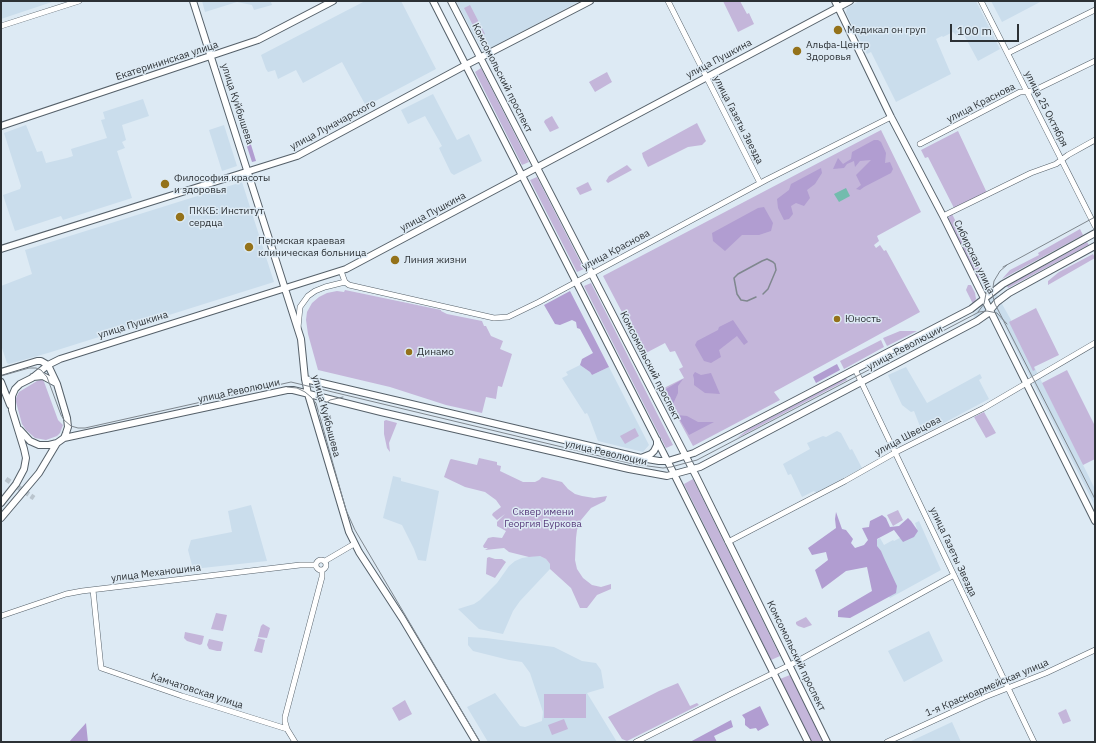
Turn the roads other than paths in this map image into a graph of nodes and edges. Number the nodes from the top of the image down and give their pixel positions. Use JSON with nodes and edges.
{"nodes":[{"id":1,"x":79,"y":1,"type":"edge"},
{"id":2,"x":193,"y":1,"type":"edge"},
{"id":3,"x":333,"y":1,"type":"edge"},
{"id":4,"x":433,"y":1,"type":"edge"},
{"id":5,"x":451,"y":1,"type":"edge"},
{"id":6,"x":590,"y":1,"type":"edge"},
{"id":7,"x":668,"y":1,"type":"edge"},
{"id":8,"x":835,"y":1,"type":"edge"},
{"id":9,"x":850,"y":1,"type":"edge"},
{"id":10,"x":981,"y":1,"type":"edge"},
{"id":11,"x":838,"y":8,"type":"junction"},
{"id":12,"x":1095,"y":10,"type":"edge"},
{"id":13,"x":1,"y":26,"type":"edge"},
{"id":14,"x":1008,"y":53,"type":"junction"},
{"id":15,"x":210,"y":57,"type":"junction"},
{"id":16,"x":480,"y":58,"type":"junction"},
{"id":17,"x":1095,"y":60,"type":"edge"},
{"id":18,"x":466,"y":65,"type":"junction"},
{"id":19,"x":706,"y":77,"type":"junction"},
{"id":20,"x":1027,"y":92,"type":"junction"},
{"id":21,"x":891,"y":117,"type":"junction"},
{"id":22,"x":1,"y":126,"type":"edge"},
{"id":23,"x":1095,"y":140,"type":"edge"},
{"id":24,"x":920,"y":144,"type":"dead end"},
{"id":25,"x":1062,"y":160,"type":"junction"},
{"id":26,"x":537,"y":168,"type":"junction"},
{"id":27,"x":248,"y":172,"type":"junction"},
{"id":28,"x":522,"y":176,"type":"junction"},
{"id":29,"x":760,"y":183,"type":"junction"},
{"id":30,"x":943,"y":216,"type":"junction"},
{"id":31,"x":1095,"y":226,"type":"edge"},
{"id":32,"x":1095,"y":233,"type":"edge"},
{"id":33,"x":1095,"y":246,"type":"edge"},
{"id":34,"x":1,"y":249,"type":"edge"},
{"id":35,"x":341,"y":271,"type":"junction"},
{"id":36,"x":591,"y":274,"type":"junction"},
{"id":37,"x":577,"y":281,"type":"junction"},
{"id":38,"x":345,"y":282,"type":"junction"},
{"id":39,"x":285,"y":289,"type":"junction"},
{"id":40,"x":984,"y":300,"type":"junction"},
{"id":41,"x":990,"y":311,"type":"junction"},
{"id":42,"x":298,"y":329,"type":"junction"},
{"id":43,"x":1095,"y":343,"type":"edge"},
{"id":44,"x":48,"y":365,"type":"junction"},
{"id":45,"x":855,"y":369,"type":"junction"},
{"id":46,"x":1,"y":372,"type":"edge"},
{"id":47,"x":32,"y":378,"type":"junction"},
{"id":48,"x":305,"y":379,"type":"junction"},
{"id":49,"x":861,"y":382,"type":"junction"},
{"id":50,"x":1,"y":383,"type":"edge"},
{"id":51,"x":1026,"y":383,"type":"junction"},
{"id":52,"x":57,"y":384,"type":"junction"},
{"id":53,"x":308,"y":394,"type":"junction"},
{"id":54,"x":12,"y":410,"type":"junction"},
{"id":55,"x":18,"y":428,"type":"junction"},
{"id":56,"x":64,"y":438,"type":"junction"},
{"id":57,"x":657,"y":440,"type":"junction"},
{"id":58,"x":57,"y":443,"type":"junction"},
{"id":59,"x":896,"y":452,"type":"junction"},
{"id":60,"x":686,"y":456,"type":"junction"},
{"id":61,"x":641,"y":458,"type":"junction"},
{"id":62,"x":668,"y":461,"type":"junction"},
{"id":63,"x":692,"y":469,"type":"junction"},
{"id":64,"x":675,"y":474,"type":"junction"},
{"id":65,"x":1,"y":503,"type":"edge"},
{"id":66,"x":1,"y":518,"type":"edge"},
{"id":67,"x":1095,"y":520,"type":"edge"},
{"id":68,"x":728,"y":542,"type":"junction"},
{"id":69,"x":354,"y":544,"type":"junction"},
{"id":70,"x":325,"y":562,"type":"junction"},
{"id":71,"x":316,"y":565,"type":"junction"},
{"id":72,"x":322,"y":570,"type":"junction"},
{"id":73,"x":954,"y":575,"type":"junction"},
{"id":74,"x":93,"y":590,"type":"junction"},
{"id":75,"x":1,"y":616,"type":"edge"},
{"id":76,"x":1095,"y":650,"type":"edge"},
{"id":77,"x":790,"y":665,"type":"junction"},
{"id":78,"x":774,"y":673,"type":"junction"},
{"id":79,"x":1009,"y":688,"type":"junction"},
{"id":80,"x":287,"y":729,"type":"junction"},
{"id":81,"x":639,"y":741,"type":"edge"},
{"id":82,"x":295,"y":742,"type":"edge"},
{"id":83,"x":476,"y":742,"type":"edge"},
{"id":84,"x":808,"y":742,"type":"edge"},
{"id":85,"x":827,"y":742,"type":"edge"},
{"id":86,"x":887,"y":742,"type":"edge"},
{"id":87,"x":1034,"y":742,"type":"edge"}],
"edges":[{"from":1,"to":13,"type":"street"},
{"from":2,"to":15,"type":"main road","name":"улица Куйбышева"},
{"from":3,"to":15,"type":"main road","name":"Екатерининская улица"},
{"from":4,"to":18,"type":"main road"},
{"from":5,"to":16,"type":"main road","name":"Комсомольский проспект"},
{"from":6,"to":16,"type":"main road","name":"улица Луначарского"},
{"from":7,"to":19,"type":"street","name":"улица Газеты Звезда"},
{"from":8,"to":11,"type":"main road","name":"Сибирская улица"},
{"from":9,"to":11,"type":"main road","name":"улица Пушкина"},
{"from":10,"to":14,"type":"street","name":"улица 25 Октября"},
{"from":11,"to":19,"type":"main road","name":"улица Пушкина"},
{"from":11,"to":21,"type":"main road","name":"Сибирская улица"},
{"from":12,"to":14,"type":"street"},
{"from":14,"to":20,"type":"street","name":"улица 25 Октября"},
{"from":15,"to":22,"type":"main road","name":"Екатерининская улица"},
{"from":15,"to":27,"type":"main road","name":"улица Куйбышева"},
{"from":16,"to":18,"type":"main road","name":"улица Луначарского"},
{"from":16,"to":26,"type":"main road","name":"Комсомольский проспект"},
{"from":17,"to":20,"type":"street","name":"улица Краснова"},
{"from":18,"to":27,"type":"main road","name":"улица Луначарского"},
{"from":18,"to":28,"type":"main road"},
{"from":19,"to":26,"type":"main road","name":"улица Пушкина"},
{"from":19,"to":29,"type":"street","name":"улица Газеты Звезда"},
{"from":20,"to":24,"type":"street","name":"улица Краснова"},
{"from":20,"to":25,"type":"street","name":"улица 25 Октября"},
{"from":21,"to":29,"type":"street","name":"улица Краснова"},
{"from":21,"to":30,"type":"main road","name":"Сибирская улица"},
{"from":23,"to":25,"type":"street"},
{"from":25,"to":30,"type":"street"},
{"from":25,"to":31,"type":"street","name":"улица 25 Октября"},
{"from":26,"to":28,"type":"main road","name":"улица Пушкина"},
{"from":26,"to":36,"type":"main road","name":"Комсомольский проспект"},
{"from":27,"to":34,"type":"main road","name":"улица Луначарского"},
{"from":27,"to":39,"type":"main road","name":"улица Куйбышева"},
{"from":28,"to":35,"type":"main road","name":"улица Пушкина"},
{"from":28,"to":37,"type":"main road"},
{"from":29,"to":36,"type":"street","name":"улица Краснова"},
{"from":30,"to":40,"type":"main road","name":"Сибирская улица"},
{"from":32,"to":40,"type":"main road","name":"улица Революции"},
{"from":33,"to":41,"type":"main road","name":"улица Революции"},
{"from":35,"to":38,"type":"street"},
{"from":35,"to":39,"type":"main road","name":"улица Пушкина"},
{"from":36,"to":37,"type":"street","name":"улица Краснова"},
{"from":36,"to":60,"type":"main road","name":"Комсомольский проспект"},
{"from":37,"to":38,"type":"street","name":"улица Краснова"},
{"from":37,"to":57,"type":"main road"},
{"from":38,"to":42,"type":"street"},
{"from":39,"to":42,"type":"main road","name":"улица Куйбышева"},
{"from":39,"to":44,"type":"main road","name":"улица Пушкина"},
{"from":40,"to":41,"type":"main road","name":"Сибирская улица"},
{"from":40,"to":45,"type":"main road","name":"улица Революции"},
{"from":41,"to":49,"type":"main road","name":"улица Революции"},
{"from":41,"to":51,"type":"main road","name":"Сибирская улица"},
{"from":42,"to":48,"type":"main road","name":"улица Куйбышева"},
{"from":43,"to":51,"type":"street","name":"улица Швецова"},
{"from":44,"to":46,"type":"main road","name":"улица Пушкина"},
{"from":44,"to":47,"type":"main road"},
{"from":44,"to":52,"type":"main road"},
{"from":45,"to":49,"type":"street","name":"улица Газеты Звезда"},
{"from":45,"to":60,"type":"main road","name":"улица Революции"},
{"from":47,"to":52,"type":"main road"},
{"from":47,"to":54,"type":"main road"},
{"from":48,"to":53,"type":"main road","name":"улица Куйбышева"},
{"from":48,"to":61,"type":"main road","name":"улица Революции"},
{"from":49,"to":59,"type":"street","name":"улица Газеты Звезда"},
{"from":49,"to":63,"type":"main road","name":"улица Революции"},
{"from":50,"to":54,"type":"main road"},
{"from":51,"to":59,"type":"street","name":"улица Швецова"},
{"from":51,"to":67,"type":"main road","name":"Сибирская улица"},
{"from":52,"to":56,"type":"main road"},
{"from":53,"to":56,"type":"main road","name":"улица Революции"},
{"from":53,"to":64,"type":"main road","name":"улица Революции"},
{"from":53,"to":69,"type":"main road","name":"улица Куйбышева"},
{"from":54,"to":55,"type":"main road"},
{"from":55,"to":58,"type":"main road"},
{"from":55,"to":65,"type":"main road"},
{"from":56,"to":58,"type":"main road"},
{"from":57,"to":61,"type":"main road"},
{"from":57,"to":62,"type":"main road"},
{"from":58,"to":66,"type":"main road"},
{"from":59,"to":68,"type":"street","name":"улица Швецова"},
{"from":59,"to":73,"type":"street","name":"улица Газеты Звезда"},
{"from":60,"to":62,"type":"main road","name":"улица Революции"},
{"from":60,"to":63,"type":"main road","name":"Комсомольский проспект"},
{"from":61,"to":62,"type":"main road","name":"улица Революции"},
{"from":62,"to":64,"type":"main road"},
{"from":63,"to":64,"type":"main road","name":"улица Революции"},
{"from":63,"to":68,"type":"main road","name":"Комсомольский проспект"},
{"from":64,"to":78,"type":"main road"},
{"from":68,"to":77,"type":"main road","name":"Комсомольский проспект"},
{"from":69,"to":70,"type":"street","name":"улица Механошина"},
{"from":69,"to":83,"type":"main road","name":"улица Куйбышева"},
{"from":70,"to":71,"type":"street","name":"улица Механошина"},
{"from":70,"to":72,"type":"street"},
{"from":71,"to":72,"type":"street"},
{"from":71,"to":74,"type":"street","name":"улица Механошина"},
{"from":72,"to":80,"type":"street"},
{"from":73,"to":77,"type":"street"},
{"from":73,"to":79,"type":"street","name":"улица Газеты Звезда"},
{"from":74,"to":75,"type":"street","name":"улица Механошина"},
{"from":74,"to":80,"type":"street","name":"Камчатовская улица"},
{"from":76,"to":79,"type":"street","name":"1-я Красноармейская улица"},
{"from":77,"to":78,"type":"street"},
{"from":77,"to":85,"type":"main road","name":"Комсомольский проспект"},
{"from":78,"to":81,"type":"street"},
{"from":78,"to":84,"type":"main road"},
{"from":79,"to":86,"type":"street","name":"1-я Красноармейская улица"},
{"from":79,"to":87,"type":"street","name":"улица Газеты Звезда"},
{"from":80,"to":82,"type":"street"}]}
